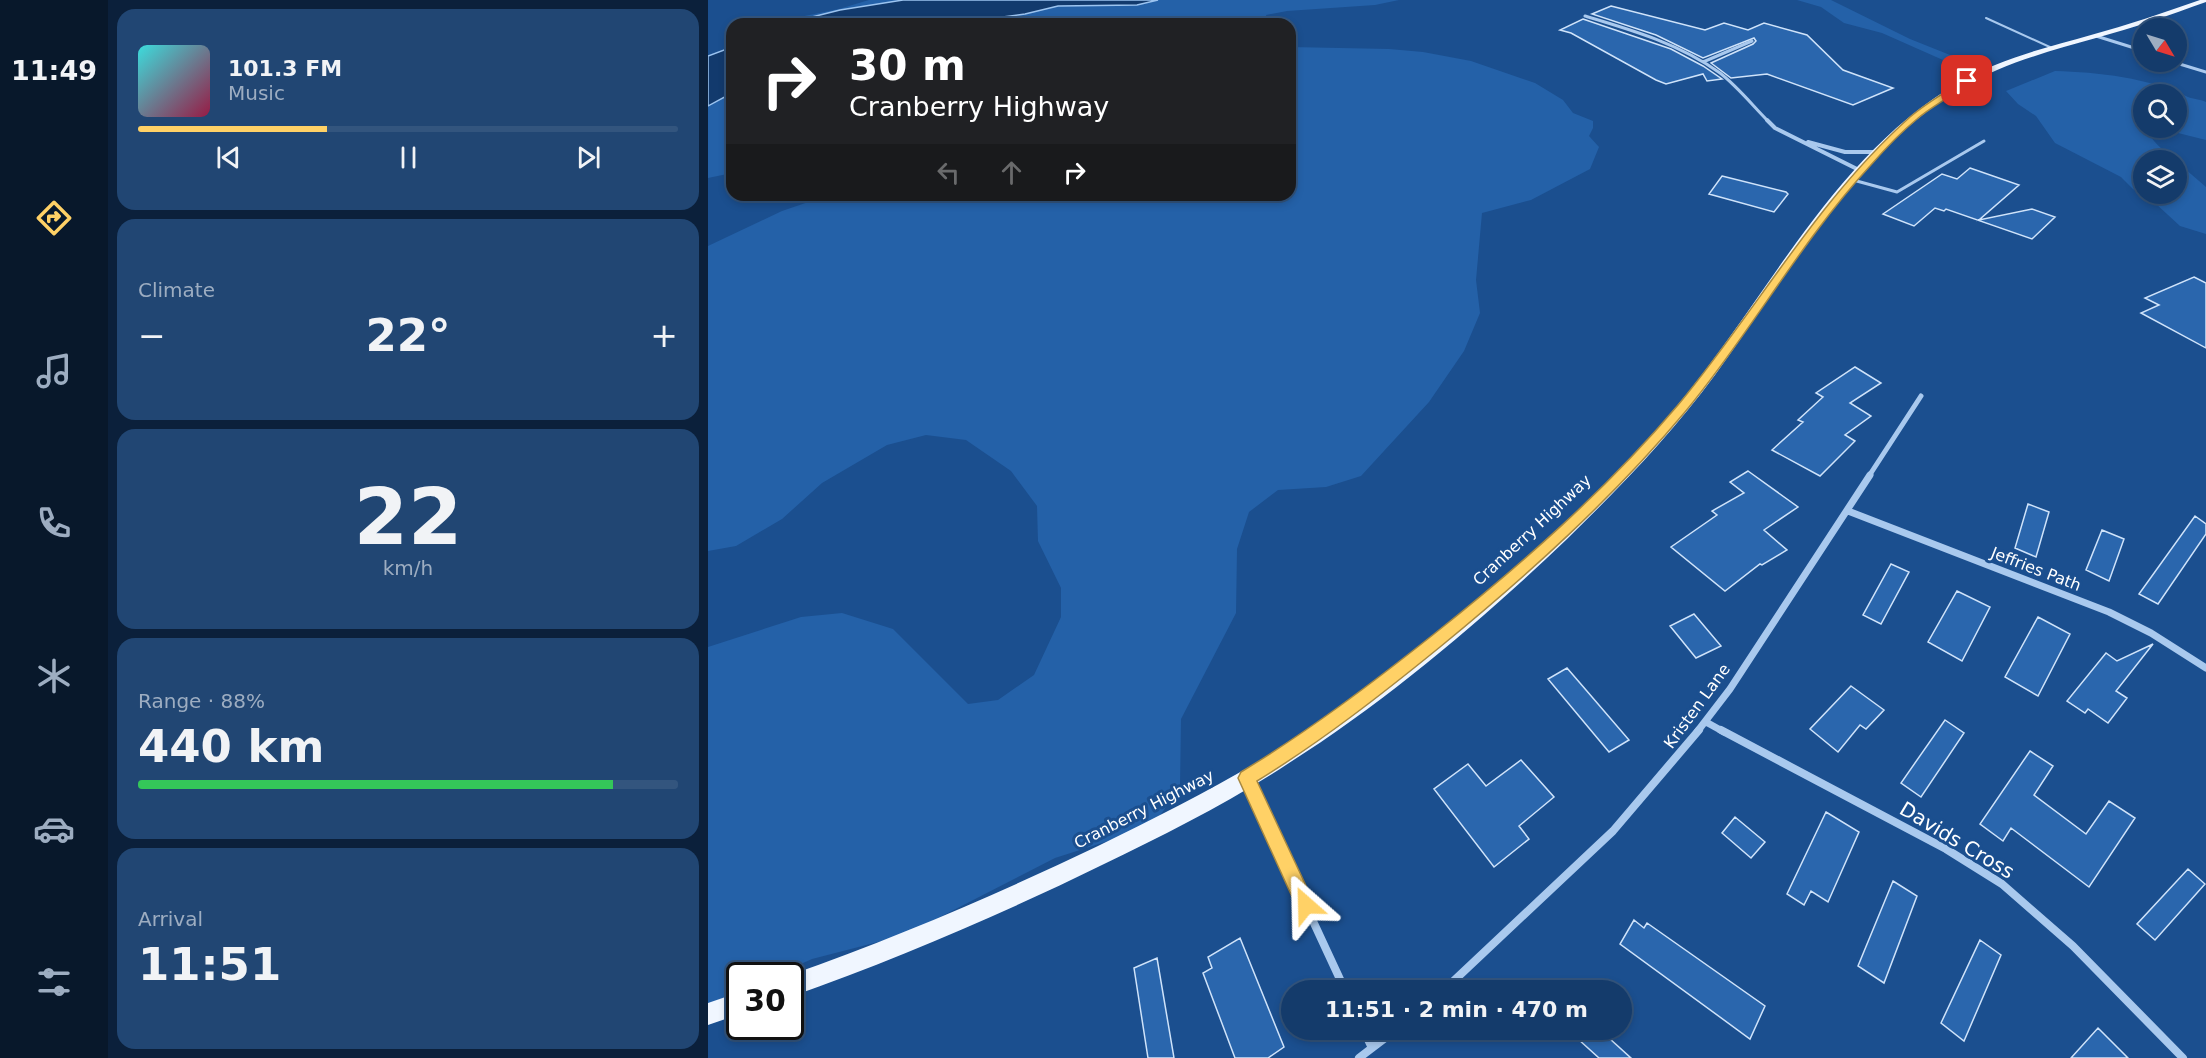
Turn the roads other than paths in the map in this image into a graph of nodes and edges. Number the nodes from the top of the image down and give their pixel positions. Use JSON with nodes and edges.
{"nodes":[{"id":1,"x":2206,"y":0,"type":"edge"},
{"id":2,"x":1585,"y":16,"type":"dead end"},
{"id":3,"x":1986,"y":18,"type":"dead end"},
{"id":4,"x":2096,"y":36,"type":"junction"},
{"id":5,"x":1752,"y":41,"type":"dead end"},
{"id":6,"x":2052,"y":48,"type":"junction"},
{"id":7,"x":2133,"y":48,"type":"edge"},
{"id":8,"x":1703,"y":63,"type":"junction"},
{"id":9,"x":2187,"y":66,"type":"edge"},
{"id":10,"x":2206,"y":72,"type":"edge"},
{"id":11,"x":1795,"y":139,"type":"junction"},
{"id":12,"x":1984,"y":141,"type":"dead end"},
{"id":13,"x":1878,"y":152,"type":"junction"},
{"id":14,"x":1857,"y":175,"type":"junction"},
{"id":15,"x":1921,"y":396,"type":"dead end"},
{"id":16,"x":1848,"y":510,"type":"junction"},
{"id":17,"x":2206,"y":668,"type":"edge"},
{"id":18,"x":1706,"y":722,"type":"junction"},
{"id":19,"x":1247,"y":778,"type":"junction"},
{"id":20,"x":1340,"y":980,"type":"edge"},
{"id":21,"x":1455,"y":980,"type":"edge"},
{"id":22,"x":804,"y":981,"type":"edge"},
{"id":23,"x":726,"y":1008,"type":"edge"},
{"id":24,"x":708,"y":1014,"type":"edge"},
{"id":25,"x":1368,"y":1040,"type":"edge"},
{"id":26,"x":1383,"y":1040,"type":"edge"},
{"id":27,"x":1372,"y":1048,"type":"junction"},
{"id":28,"x":1359,"y":1058,"type":"edge"},
{"id":29,"x":2183,"y":1058,"type":"edge"}],
"edges":[{"from":1,"to":4,"type":"main road","name":"Cranberry Highway"},
{"from":2,"to":8,"type":"street"},
{"from":3,"to":6,"type":"lane"},
{"from":4,"to":6,"type":"main road","name":"Cranberry Highway"},
{"from":4,"to":7,"type":"street"},
{"from":5,"to":8,"type":"street"},
{"from":6,"to":13,"type":"main road","name":"Cranberry Highway"},
{"from":8,"to":11,"type":"street"},
{"from":9,"to":10,"type":"street"},
{"from":11,"to":13,"type":"street"},
{"from":11,"to":14,"type":"street"},
{"from":12,"to":14,"type":"lane"},
{"from":13,"to":14,"type":"main road","name":"Cranberry Highway"},
{"from":14,"to":19,"type":"main road","name":"Cranberry Highway"},
{"from":15,"to":16,"type":"street","name":"Kristen Lane"},
{"from":16,"to":17,"type":"street","name":"Jeffries Path"},
{"from":16,"to":18,"type":"street","name":"Kristen Lane"},
{"from":18,"to":21,"type":"street","name":"Kristen Lane"},
{"from":18,"to":29,"type":"street","name":"Davids Cross"},
{"from":19,"to":20,"type":"street"},
{"from":19,"to":22,"type":"main road","name":"Cranberry Highway"},
{"from":23,"to":24,"type":"main road"},
{"from":25,"to":27,"type":"street"},
{"from":26,"to":27,"type":"street"},
{"from":27,"to":28,"type":"street"}]}
